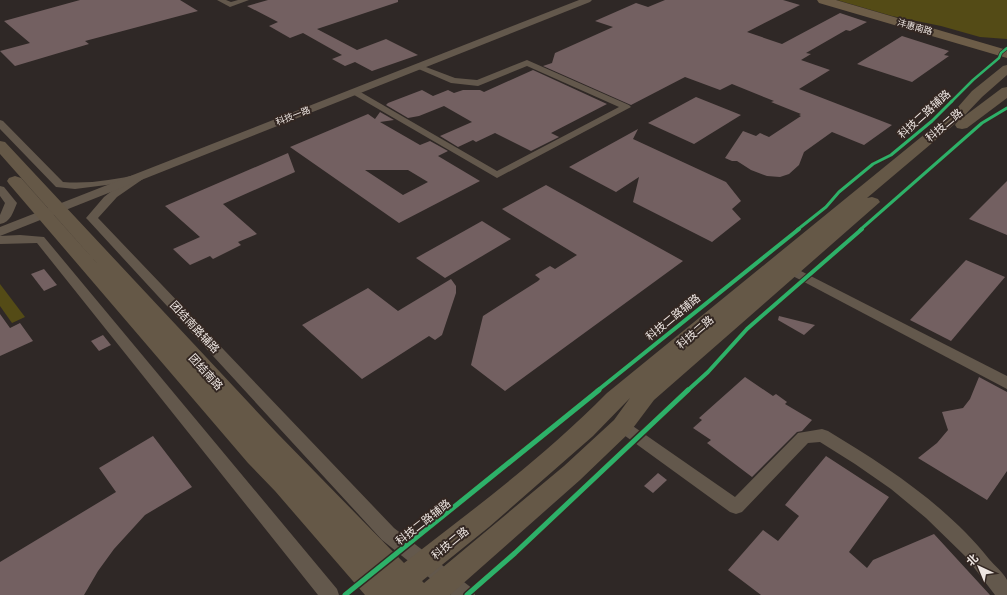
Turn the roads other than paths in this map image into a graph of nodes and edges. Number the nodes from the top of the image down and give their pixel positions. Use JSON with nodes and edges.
{"nodes":[{"id":1,"x":221,"y":0,"type":"edge"},
{"id":2,"x":245,"y":0,"type":"edge"},
{"id":3,"x":587,"y":0,"type":"edge"},
{"id":4,"x":822,"y":0,"type":"edge"},
{"id":5,"x":886,"y":19,"type":"junction"},
{"id":6,"x":1007,"y":48,"type":"edge"},
{"id":7,"x":1007,"y":54,"type":"edge"},
{"id":8,"x":1007,"y":61,"type":"edge"},
{"id":9,"x":418,"y":67,"type":"junction"},
{"id":10,"x":1007,"y":69,"type":"edge"},
{"id":11,"x":1007,"y":91,"type":"edge"},
{"id":12,"x":354,"y":92,"type":"junction"},
{"id":13,"x":0,"y":123,"type":"edge"},
{"id":14,"x":0,"y":145,"type":"edge"},
{"id":15,"x":0,"y":164,"type":"edge"},
{"id":16,"x":140,"y":176,"type":"junction"},
{"id":17,"x":0,"y":189,"type":"edge"},
{"id":18,"x":51,"y":212,"type":"junction"},
{"id":19,"x":0,"y":221,"type":"edge"},
{"id":20,"x":0,"y":232,"type":"edge"},
{"id":21,"x":0,"y":240,"type":"edge"},
{"id":22,"x":793,"y":270,"type":"junction"},
{"id":23,"x":1007,"y":383,"type":"edge"},
{"id":24,"x":622,"y":426,"type":"junction"},
{"id":25,"x":425,"y":563,"type":"junction"},
{"id":26,"x":438,"y":588,"type":"edge"},
{"id":27,"x":394,"y":592,"type":"edge"},
{"id":28,"x":330,"y":595,"type":"edge"},
{"id":29,"x":466,"y":595,"type":"edge"},
{"id":30,"x":1007,"y":595,"type":"edge"}],
"edges":[{"from":1,"to":2,"type":"street"},
{"from":3,"to":9,"type":"street","name":"科技一路"},
{"from":4,"to":5,"type":"main road","name":"沣惠南路"},
{"from":5,"to":6,"type":"main road"},
{"from":5,"to":7,"type":"main road","name":"沣惠南路"},
{"from":5,"to":8,"type":"main road"},
{"from":9,"to":12,"type":"street","name":"科技一路"},
{"from":9,"to":12,"type":"street"},
{"from":10,"to":25,"type":"main road","name":"科技二路"},
{"from":11,"to":22,"type":"main road","name":"科技二路"},
{"from":12,"to":16,"type":"street","name":"科技一路"},
{"from":13,"to":16,"type":"street"},
{"from":14,"to":18,"type":"main road","name":"团结南路"},
{"from":15,"to":18,"type":"main road","name":"团结南路"},
{"from":16,"to":18,"type":"street","name":"科技一路"},
{"from":16,"to":25,"type":"street","name":"团结南路辅路"},
{"from":17,"to":19,"type":"street"},
{"from":18,"to":20,"type":"street","name":"科技一路"},
{"from":18,"to":27,"type":"main road","name":"团结南路"},
{"from":21,"to":28,"type":"street"},
{"from":22,"to":23,"type":"street"},
{"from":22,"to":24,"type":"main road","name":"科技二路"},
{"from":24,"to":26,"type":"main road","name":"科技二路"},
{"from":24,"to":30,"type":"street"},
{"from":25,"to":26,"type":"street","name":"团结南路辅路"},
{"from":25,"to":27,"type":"main road","name":"科技二路"},
{"from":26,"to":29,"type":"street","name":"团结南路辅路"}]}
